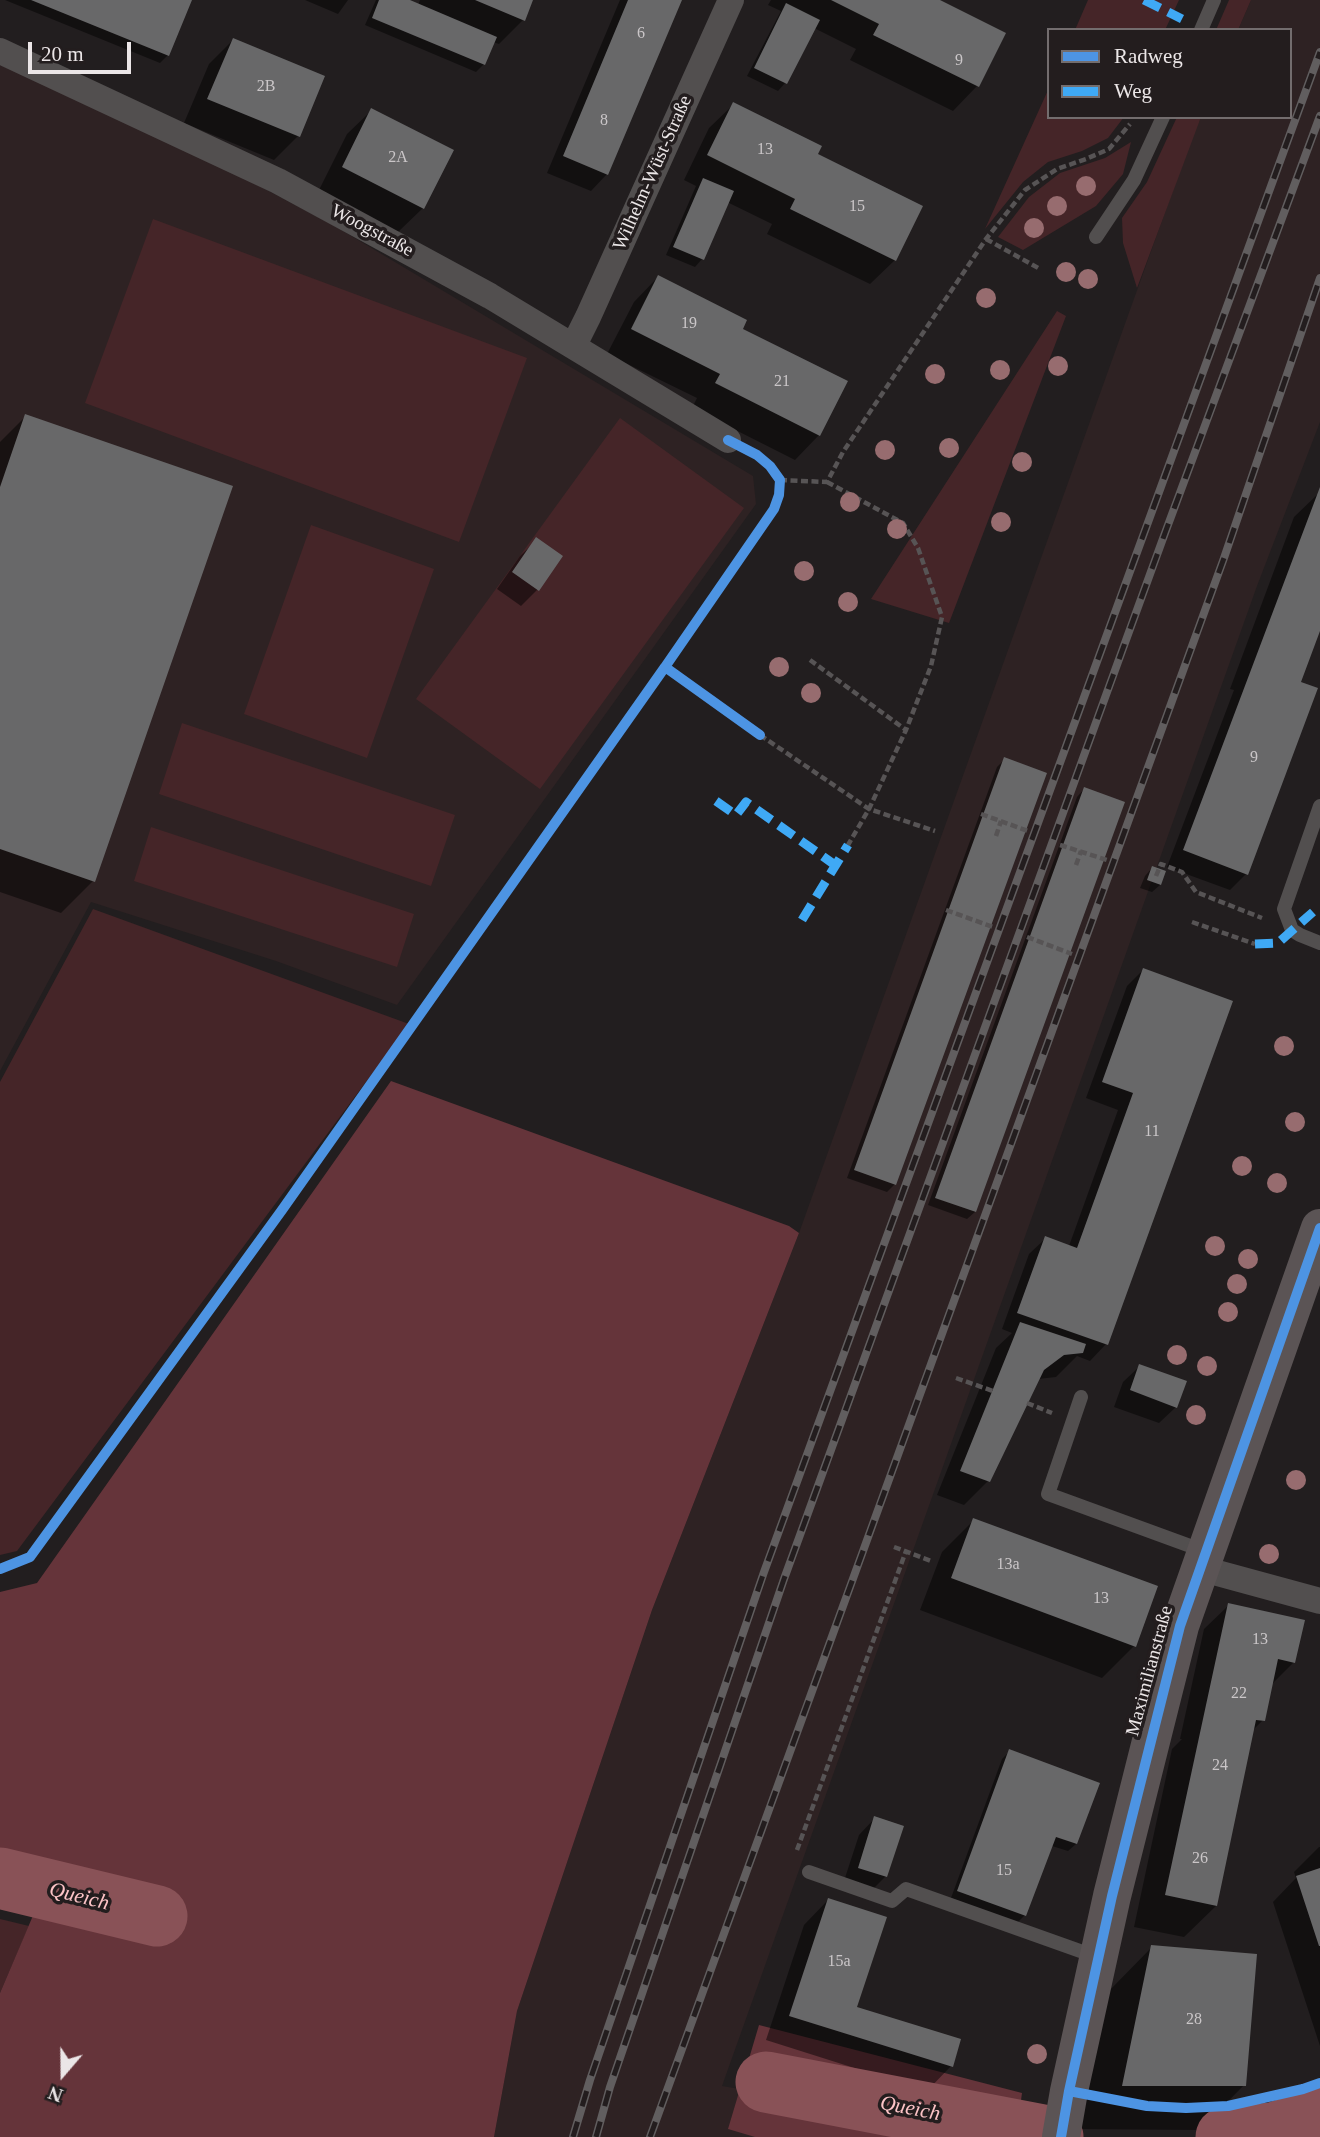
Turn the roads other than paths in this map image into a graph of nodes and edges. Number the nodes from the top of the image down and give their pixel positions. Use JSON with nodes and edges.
{"nodes":[{"id":1,"x":732,"y":0,"type":"edge"},
{"id":2,"x":1214,"y":0,"type":"edge"},
{"id":3,"x":1202,"y":28,"type":"edge"},
{"id":4,"x":0,"y":51,"type":"edge"},
{"id":5,"x":1162,"y":119,"type":"edge"},
{"id":6,"x":1096,"y":237,"type":"dead end"},
{"id":7,"x":573,"y":345,"type":"junction"},
{"id":8,"x":728,"y":440,"type":"road end"},
{"id":9,"x":1320,"y":807,"type":"edge"},
{"id":10,"x":1320,"y":943,"type":"edge"},
{"id":11,"x":1318,"y":1237,"type":"edge"},
{"id":12,"x":1081,"y":1397,"type":"dead end"},
{"id":13,"x":1201,"y":1559,"type":"junction"},
{"id":14,"x":1320,"y":1601,"type":"edge"},
{"id":15,"x":809,"y":1872,"type":"road end"},
{"id":16,"x":1099,"y":1958,"type":"junction"},
{"id":17,"x":1061,"y":2137,"type":"edge"}],
"edges":[{"from":1,"to":7,"type":"street","name":"Wilhelm-Wüst-Straße"},
{"from":2,"to":3,"type":"lane"},
{"from":4,"to":7,"type":"street","name":"Woogstraße"},
{"from":5,"to":6,"type":"lane"},
{"from":7,"to":8,"type":"street","name":"Woogstraße"},
{"from":9,"to":10,"type":"lane"},
{"from":11,"to":13,"type":"street","name":"Maximilianstraße"},
{"from":12,"to":13,"type":"lane"},
{"from":13,"to":14,"type":"street"},
{"from":13,"to":16,"type":"street","name":"Maximilianstraße"},
{"from":15,"to":16,"type":"lane"},
{"from":16,"to":17,"type":"street","name":"Maximilianstraße"}]}
